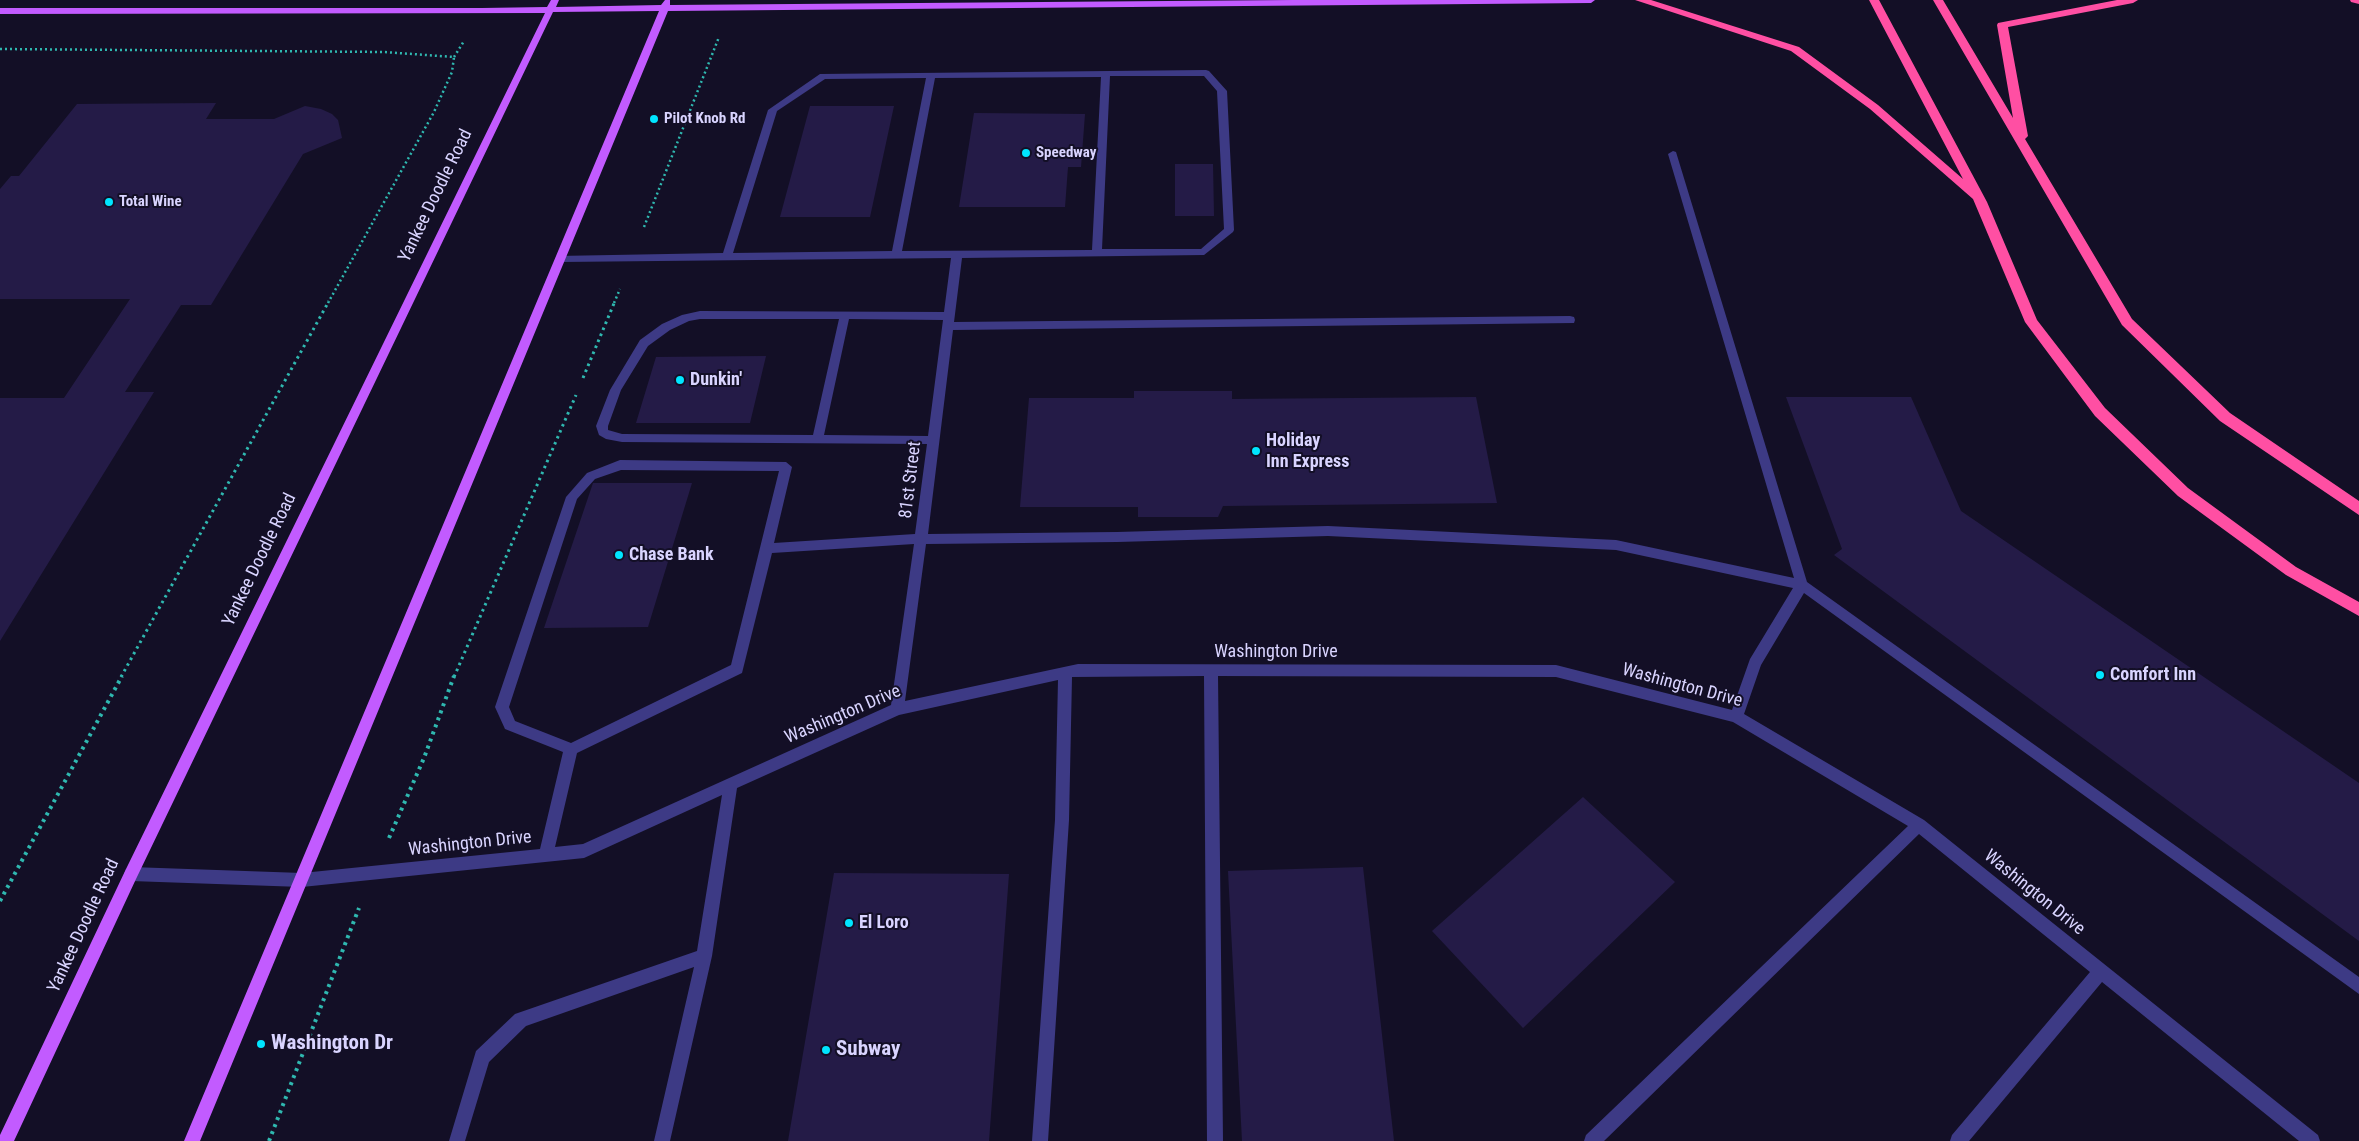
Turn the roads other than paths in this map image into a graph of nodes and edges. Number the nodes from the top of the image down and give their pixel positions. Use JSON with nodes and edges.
{"nodes":[{"id":1,"x":555,"y":0,"type":"edge"},
{"id":2,"x":1591,"y":0,"type":"edge"},
{"id":3,"x":1640,"y":0,"type":"edge"},
{"id":4,"x":1874,"y":0,"type":"edge"},
{"id":5,"x":1938,"y":0,"type":"edge"},
{"id":6,"x":2133,"y":0,"type":"edge"},
{"id":7,"x":2355,"y":0,"type":"edge"},
{"id":8,"x":2359,"y":2,"type":"edge"},
{"id":9,"x":666,"y":4,"type":"edge"},
{"id":10,"x":0,"y":11,"type":"edge"},
{"id":11,"x":548,"y":11,"type":"junction"},
{"id":12,"x":1106,"y":74,"type":"junction"},
{"id":13,"x":931,"y":75,"type":"junction"},
{"id":14,"x":2024,"y":148,"type":"junction"},
{"id":15,"x":1673,"y":154,"type":"dead end"},
{"id":16,"x":1981,"y":202,"type":"junction"},
{"id":17,"x":1097,"y":253,"type":"junction"},
{"id":18,"x":727,"y":256,"type":"junction"},
{"id":19,"x":896,"y":256,"type":"junction"},
{"id":20,"x":957,"y":256,"type":"junction"},
{"id":21,"x":561,"y":258,"type":"junction"},
{"id":22,"x":845,"y":315,"type":"junction"},
{"id":23,"x":1570,"y":320,"type":"dead end"},
{"id":24,"x":949,"y":321,"type":"junction"},
{"id":25,"x":818,"y":438,"type":"junction"},
{"id":26,"x":933,"y":440,"type":"junction"},
{"id":27,"x":2359,"y":509,"type":"edge"},
{"id":28,"x":921,"y":539,"type":"junction"},
{"id":29,"x":767,"y":548,"type":"junction"},
{"id":30,"x":1802,"y":585,"type":"junction"},
{"id":31,"x":2359,"y":610,"type":"edge"},
{"id":32,"x":1210,"y":671,"type":"junction"},
{"id":33,"x":1065,"y":673,"type":"junction"},
{"id":34,"x":897,"y":709,"type":"junction"},
{"id":35,"x":1736,"y":717,"type":"junction"},
{"id":36,"x":571,"y":748,"type":"junction"},
{"id":37,"x":731,"y":784,"type":"junction"},
{"id":38,"x":1919,"y":825,"type":"junction"},
{"id":39,"x":546,"y":854,"type":"junction"},
{"id":40,"x":131,"y":874,"type":"junction"},
{"id":41,"x":302,"y":880,"type":"junction"},
{"id":42,"x":704,"y":956,"type":"junction"},
{"id":43,"x":2101,"y":971,"type":"junction"},
{"id":44,"x":2359,"y":986,"type":"edge"},
{"id":45,"x":6,"y":1141,"type":"edge"},
{"id":46,"x":192,"y":1141,"type":"edge"},
{"id":47,"x":457,"y":1141,"type":"edge"},
{"id":48,"x":662,"y":1141,"type":"edge"},
{"id":49,"x":1040,"y":1141,"type":"edge"},
{"id":50,"x":1215,"y":1141,"type":"edge"},
{"id":51,"x":1592,"y":1141,"type":"edge"},
{"id":52,"x":1958,"y":1141,"type":"edge"},
{"id":53,"x":2312,"y":1141,"type":"edge"}],
"edges":[{"from":1,"to":11,"type":"main road","name":"Yankee Doodle Road"},
{"from":2,"to":9,"type":"main road"},
{"from":3,"to":16,"type":"highway"},
{"from":4,"to":16,"type":"highway"},
{"from":5,"to":14,"type":"highway"},
{"from":6,"to":14,"type":"highway"},
{"from":7,"to":8,"type":"highway"},
{"from":9,"to":11,"type":"main road"},
{"from":9,"to":21,"type":"main road"},
{"from":10,"to":11,"type":"main road"},
{"from":11,"to":40,"type":"main road","name":"Yankee Doodle Road"},
{"from":12,"to":13,"type":"street"},
{"from":12,"to":17,"type":"street"},
{"from":12,"to":17,"type":"street"},
{"from":13,"to":18,"type":"street"},
{"from":13,"to":19,"type":"street"},
{"from":14,"to":27,"type":"highway"},
{"from":15,"to":30,"type":"street"},
{"from":16,"to":31,"type":"highway"},
{"from":17,"to":20,"type":"street"},
{"from":18,"to":19,"type":"street"},
{"from":18,"to":21,"type":"street"},
{"from":19,"to":20,"type":"street"},
{"from":20,"to":24,"type":"street","name":"81st Street"},
{"from":21,"to":41,"type":"main road"},
{"from":22,"to":24,"type":"street"},
{"from":22,"to":25,"type":"street"},
{"from":22,"to":25,"type":"street"},
{"from":23,"to":24,"type":"street"},
{"from":24,"to":26,"type":"street","name":"81st Street"},
{"from":25,"to":26,"type":"street"},
{"from":26,"to":28,"type":"street","name":"81st Street"},
{"from":28,"to":29,"type":"street"},
{"from":28,"to":30,"type":"street"},
{"from":28,"to":34,"type":"street","name":"81st Street"},
{"from":29,"to":36,"type":"street"},
{"from":29,"to":36,"type":"street"},
{"from":30,"to":35,"type":"street"},
{"from":30,"to":44,"type":"street"},
{"from":32,"to":33,"type":"street","name":"Washington Drive"},
{"from":32,"to":35,"type":"street","name":"Washington Drive"},
{"from":32,"to":50,"type":"street"},
{"from":33,"to":34,"type":"street","name":"Washington Drive"},
{"from":33,"to":49,"type":"street"},
{"from":34,"to":37,"type":"street","name":"Washington Drive"},
{"from":35,"to":38,"type":"street","name":"Washington Drive"},
{"from":36,"to":39,"type":"street"},
{"from":37,"to":39,"type":"street","name":"Washington Drive"},
{"from":37,"to":42,"type":"street"},
{"from":38,"to":43,"type":"street","name":"Washington Drive"},
{"from":38,"to":51,"type":"street"},
{"from":39,"to":41,"type":"street","name":"Washington Drive"},
{"from":40,"to":41,"type":"street","name":"Washington Drive"},
{"from":40,"to":45,"type":"main road","name":"Yankee Doodle Road"},
{"from":41,"to":46,"type":"main road"},
{"from":42,"to":47,"type":"street"},
{"from":42,"to":48,"type":"street"},
{"from":43,"to":52,"type":"street"},
{"from":43,"to":53,"type":"street","name":"Washington Drive"}]}
